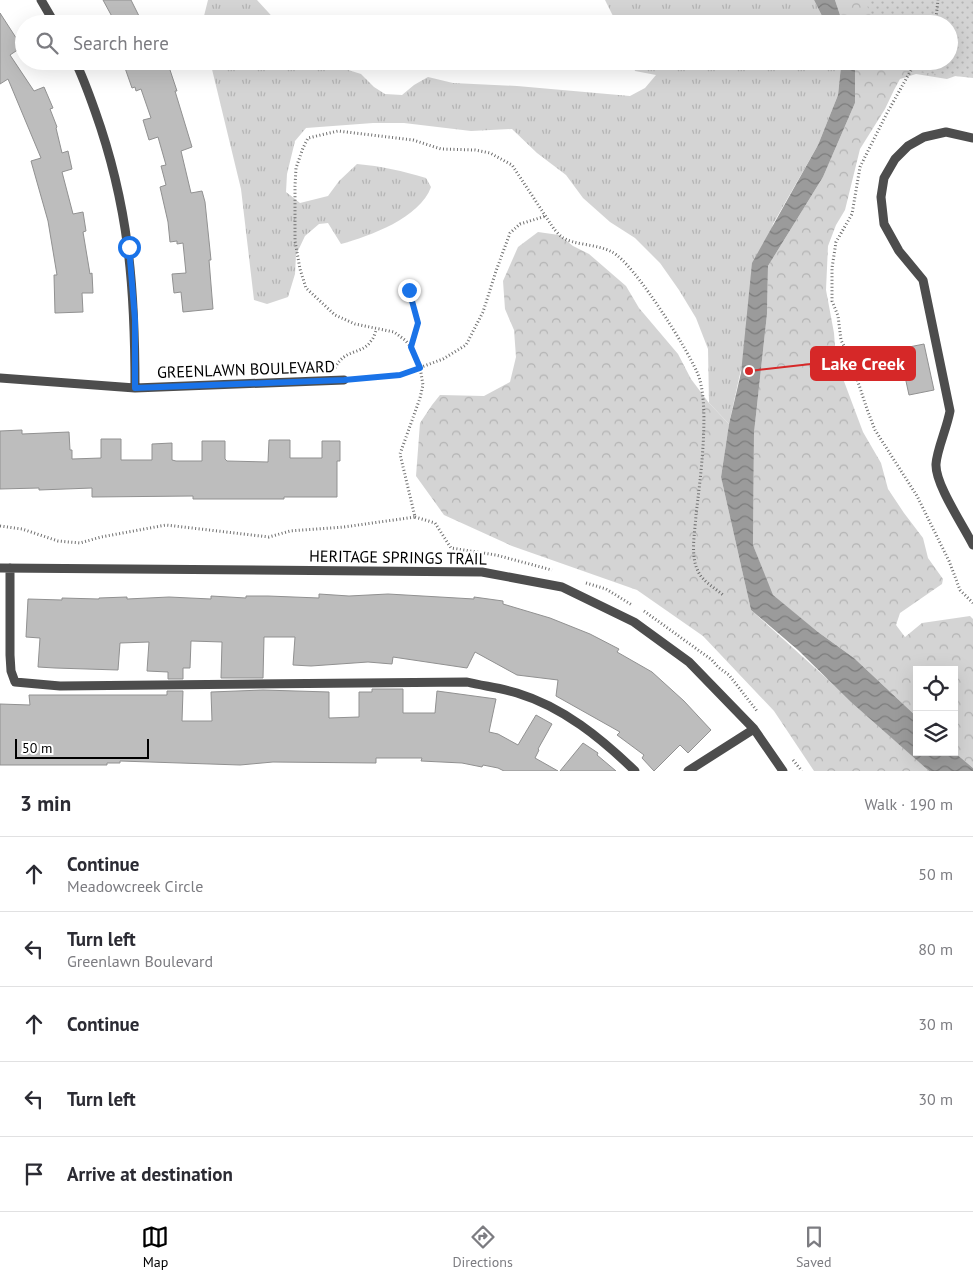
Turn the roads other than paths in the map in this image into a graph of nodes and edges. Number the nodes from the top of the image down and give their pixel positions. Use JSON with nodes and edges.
{"nodes":[{"id":1,"x":41,"y":0,"type":"edge"},
{"id":2,"x":50,"y":15,"type":"edge"},
{"id":3,"x":78,"y":70,"type":"edge"},
{"id":4,"x":973,"y":138,"type":"edge"},
{"id":5,"x":0,"y":378,"type":"edge"},
{"id":6,"x":344,"y":380,"type":"road end"},
{"id":7,"x":135,"y":388,"type":"junction"},
{"id":8,"x":973,"y":544,"type":"edge"},
{"id":9,"x":0,"y":568,"type":"edge"},
{"id":10,"x":10,"y":568,"type":"junction"},
{"id":11,"x":754,"y":729,"type":"junction"},
{"id":12,"x":635,"y":771,"type":"edge"},
{"id":13,"x":688,"y":771,"type":"edge"},
{"id":14,"x":783,"y":771,"type":"edge"}],
"edges":[{"from":1,"to":2,"type":"street"},
{"from":3,"to":7,"type":"street"},
{"from":4,"to":8,"type":"street"},
{"from":5,"to":7,"type":"street","name":"GREENLAWN BOULEVARD"},
{"from":6,"to":7,"type":"street","name":"GREENLAWN BOULEVARD"},
{"from":9,"to":10,"type":"street","name":"HERITAGE SPRINGS TRAIL"},
{"from":10,"to":11,"type":"street","name":"HERITAGE SPRINGS TRAIL"},
{"from":10,"to":12,"type":"street"},
{"from":11,"to":13,"type":"street"},
{"from":11,"to":14,"type":"street","name":"HERITAGE SPRINGS TRAIL"}]}
